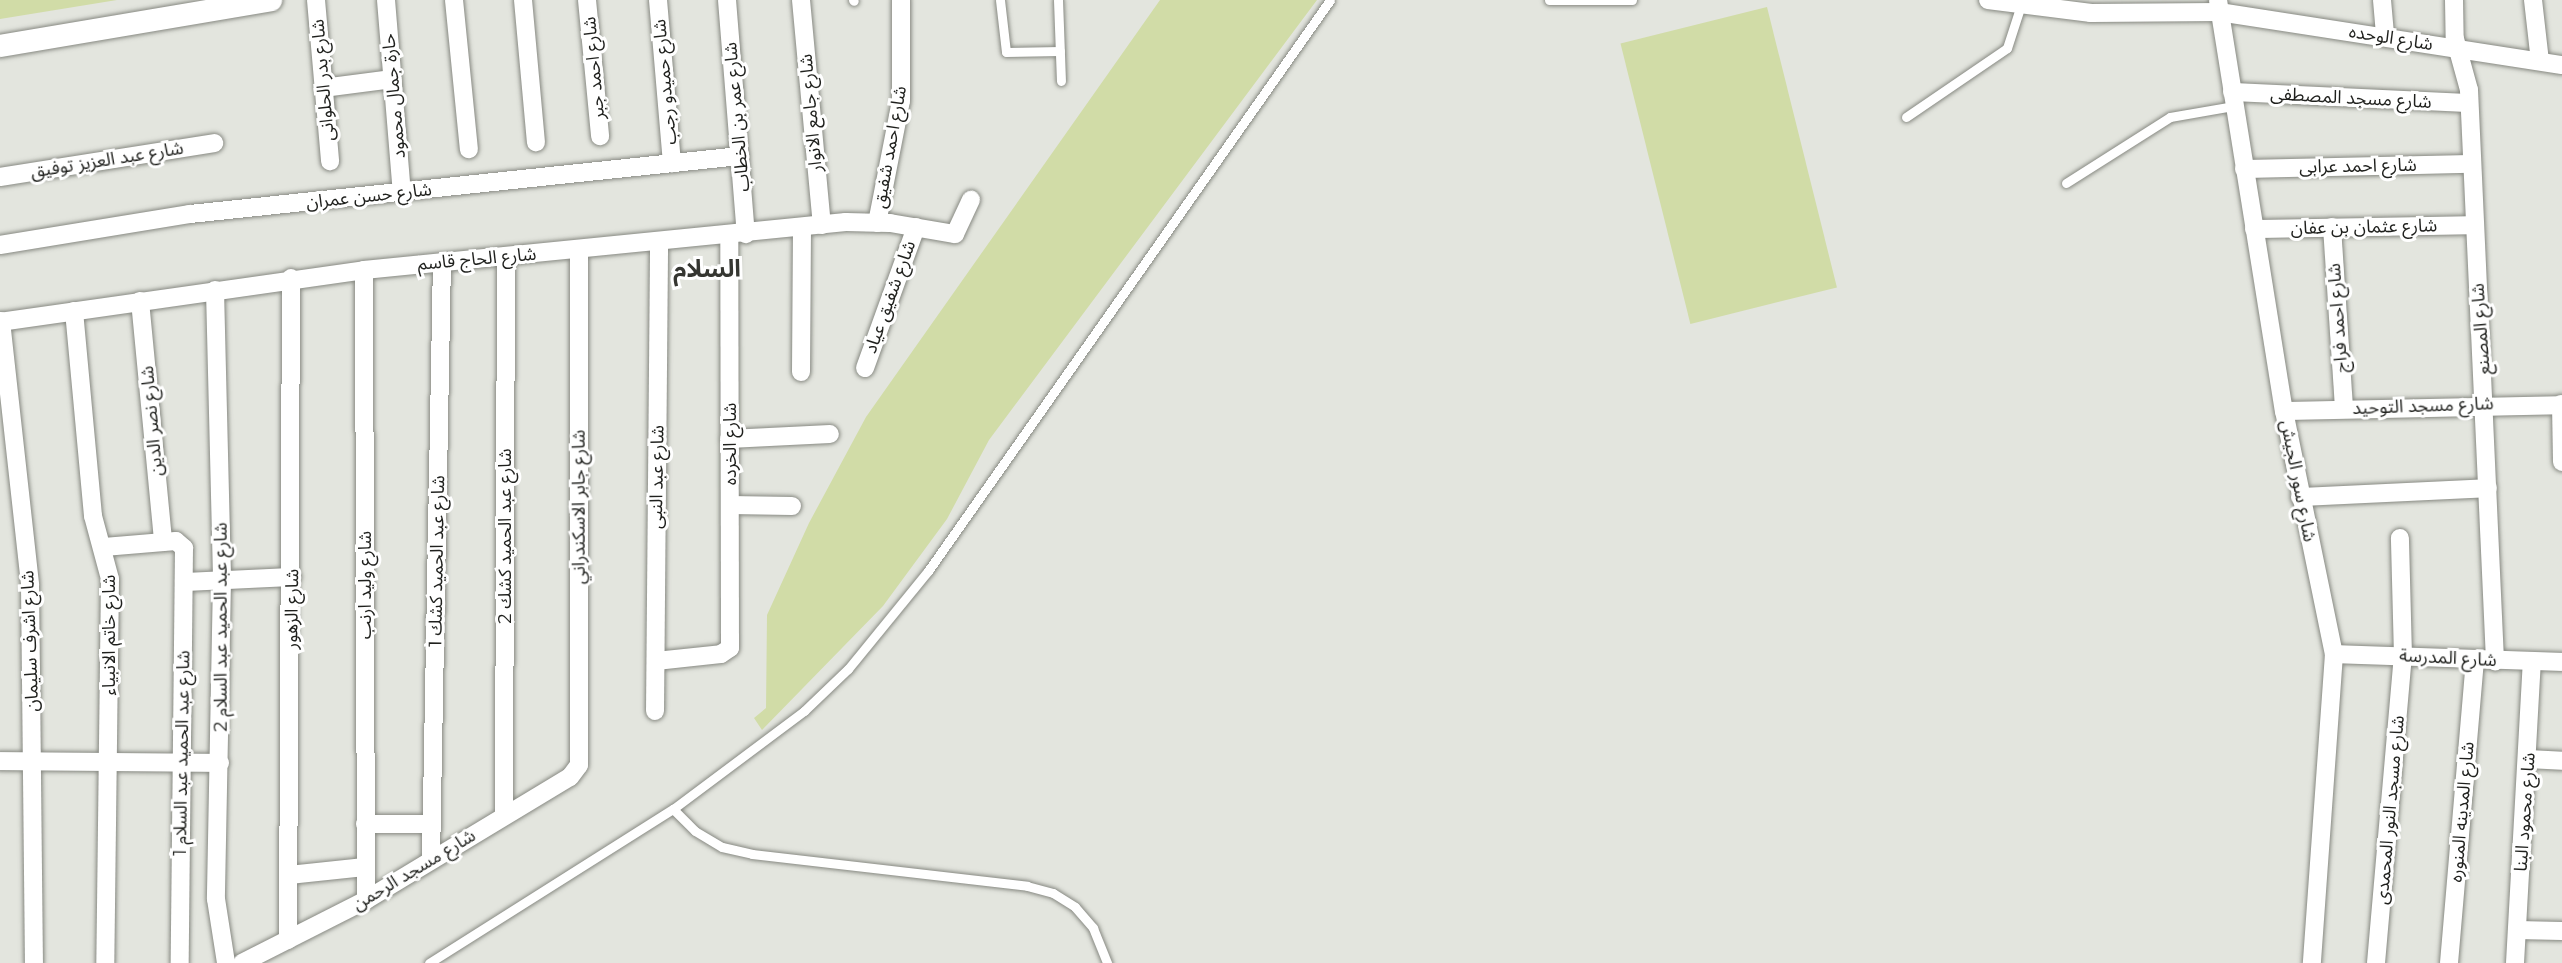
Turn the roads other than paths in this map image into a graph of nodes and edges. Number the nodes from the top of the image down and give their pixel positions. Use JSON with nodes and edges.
{"nodes":[{"id":1,"x":271,"y":0,"type":"edge"},
{"id":2,"x":316,"y":0,"type":"edge"},
{"id":3,"x":386,"y":0,"type":"edge"},
{"id":4,"x":454,"y":0,"type":"edge"},
{"id":5,"x":523,"y":0,"type":"edge"},
{"id":6,"x":587,"y":0,"type":"edge"},
{"id":7,"x":658,"y":0,"type":"edge"},
{"id":8,"x":728,"y":0,"type":"edge"},
{"id":9,"x":801,"y":0,"type":"edge"},
{"id":10,"x":901,"y":0,"type":"edge"},
{"id":11,"x":1000,"y":0,"type":"edge"},
{"id":12,"x":1058,"y":0,"type":"edge"},
{"id":13,"x":1330,"y":0,"type":"edge"},
{"id":14,"x":1550,"y":0,"type":"edge"},
{"id":15,"x":1570,"y":0,"type":"edge"},
{"id":16,"x":1632,"y":0,"type":"edge"},
{"id":17,"x":1988,"y":0,"type":"edge"},
{"id":18,"x":2382,"y":0,"type":"edge"},
{"id":19,"x":2454,"y":0,"type":"edge"},
{"id":20,"x":2534,"y":0,"type":"edge"},
{"id":21,"x":2020,"y":5,"type":"junction"},
{"id":22,"x":2219,"y":6,"type":"edge"},
{"id":23,"x":2385,"y":37,"type":"junction"},
{"id":24,"x":0,"y":46,"type":"edge"},
{"id":25,"x":2458,"y":48,"type":"junction"},
{"id":26,"x":1060,"y":51,"type":"junction"},
{"id":27,"x":2540,"y":61,"type":"junction"},
{"id":28,"x":2562,"y":65,"type":"edge"},
{"id":29,"x":392,"y":79,"type":"junction"},
{"id":30,"x":1061,"y":81,"type":"dead end"},
{"id":31,"x":323,"y":88,"type":"junction"},
{"id":32,"x":2233,"y":99,"type":"junction"},
{"id":33,"x":2469,"y":103,"type":"junction"},
{"id":34,"x":1906,"y":117,"type":"dead end"},
{"id":35,"x":600,"y":136,"type":"dead end"},
{"id":36,"x":214,"y":142,"type":"dead end"},
{"id":37,"x":536,"y":142,"type":"dead end"},
{"id":38,"x":469,"y":149,"type":"dead end"},
{"id":39,"x":740,"y":156,"type":"junction"},
{"id":40,"x":330,"y":161,"type":"dead end"},
{"id":41,"x":672,"y":163,"type":"junction"},
{"id":42,"x":2472,"y":164,"type":"junction"},
{"id":43,"x":2244,"y":169,"type":"junction"},
{"id":44,"x":0,"y":177,"type":"edge"},
{"id":45,"x":2066,"y":183,"type":"dead end"},
{"id":46,"x":402,"y":193,"type":"junction"},
{"id":47,"x":971,"y":199,"type":"dead end"},
{"id":48,"x":877,"y":223,"type":"junction"},
{"id":49,"x":822,"y":225,"type":"junction"},
{"id":50,"x":2474,"y":225,"type":"junction"},
{"id":51,"x":916,"y":227,"type":"junction"},
{"id":52,"x":2332,"y":227,"type":"junction"},
{"id":53,"x":802,"y":228,"type":"junction"},
{"id":54,"x":2254,"y":229,"type":"junction"},
{"id":55,"x":737,"y":235,"type":"junction"},
{"id":56,"x":659,"y":242,"type":"junction"},
{"id":57,"x":0,"y":245,"type":"edge"},
{"id":58,"x":579,"y":250,"type":"junction"},
{"id":59,"x":506,"y":256,"type":"junction"},
{"id":60,"x":442,"y":262,"type":"junction"},
{"id":61,"x":364,"y":270,"type":"junction"},
{"id":62,"x":291,"y":279,"type":"junction"},
{"id":63,"x":215,"y":290,"type":"junction"},
{"id":64,"x":140,"y":301,"type":"junction"},
{"id":65,"x":74,"y":311,"type":"junction"},
{"id":66,"x":0,"y":322,"type":"edge"},
{"id":67,"x":865,"y":368,"type":"dead end"},
{"id":68,"x":801,"y":372,"type":"dead end"},
{"id":69,"x":2485,"y":404,"type":"junction"},
{"id":70,"x":2561,"y":405,"type":"edge"},
{"id":71,"x":2344,"y":409,"type":"junction"},
{"id":72,"x":2284,"y":411,"type":"junction"},
{"id":73,"x":830,"y":434,"type":"dead end"},
{"id":74,"x":729,"y":439,"type":"junction"},
{"id":75,"x":2562,"y":462,"type":"edge"},
{"id":76,"x":2488,"y":488,"type":"junction"},
{"id":77,"x":2300,"y":497,"type":"junction"},
{"id":78,"x":730,"y":505,"type":"junction"},
{"id":79,"x":792,"y":506,"type":"dead end"},
{"id":80,"x":2400,"y":538,"type":"dead end"},
{"id":81,"x":163,"y":542,"type":"junction"},
{"id":82,"x":104,"y":547,"type":"junction"},
{"id":83,"x":292,"y":577,"type":"junction"},
{"id":84,"x":222,"y":580,"type":"junction"},
{"id":85,"x":184,"y":582,"type":"junction"},
{"id":86,"x":2334,"y":654,"type":"junction"},
{"id":87,"x":2403,"y":656,"type":"junction"},
{"id":88,"x":2475,"y":660,"type":"junction"},
{"id":89,"x":656,"y":661,"type":"junction"},
{"id":90,"x":2495,"y":661,"type":"junction"},
{"id":91,"x":2532,"y":662,"type":"junction"},
{"id":92,"x":2562,"y":662,"type":"edge"},
{"id":93,"x":655,"y":711,"type":"dead end"},
{"id":94,"x":2528,"y":759,"type":"junction"},
{"id":95,"x":0,"y":760,"type":"edge"},
{"id":96,"x":2562,"y":761,"type":"edge"},
{"id":97,"x":34,"y":762,"type":"junction"},
{"id":98,"x":110,"y":763,"type":"junction"},
{"id":99,"x":182,"y":763,"type":"junction"},
{"id":100,"x":220,"y":763,"type":"junction"},
{"id":101,"x":579,"y":765,"type":"joint"},
{"id":102,"x":673,"y":809,"type":"junction"},
{"id":103,"x":504,"y":816,"type":"junction"},
{"id":104,"x":365,"y":824,"type":"junction"},
{"id":105,"x":432,"y":824,"type":"junction"},
{"id":106,"x":431,"y":860,"type":"junction"},
{"id":107,"x":365,"y":867,"type":"junction"},
{"id":108,"x":289,"y":875,"type":"junction"},
{"id":109,"x":366,"y":900,"type":"junction"},
{"id":110,"x":2517,"y":930,"type":"junction"},
{"id":111,"x":2562,"y":931,"type":"edge"},
{"id":112,"x":288,"y":940,"type":"junction"},
{"id":113,"x":34,"y":963,"type":"edge"},
{"id":114,"x":105,"y":963,"type":"edge"},
{"id":115,"x":180,"y":963,"type":"edge"},
{"id":116,"x":226,"y":963,"type":"edge"},
{"id":117,"x":242,"y":963,"type":"edge"},
{"id":118,"x":429,"y":963,"type":"edge"},
{"id":119,"x":1107,"y":963,"type":"edge"},
{"id":120,"x":2312,"y":963,"type":"edge"},
{"id":121,"x":2376,"y":963,"type":"edge"},
{"id":122,"x":2449,"y":963,"type":"edge"},
{"id":123,"x":2515,"y":963,"type":"edge"}],
"edges":[{"from":1,"to":24,"type":"street"},
{"from":2,"to":31,"type":"street","name":"شارع بدر الحلوانى"},
{"from":3,"to":29,"type":"street","name":"حارة جمال محمود"},
{"from":4,"to":38,"type":"street"},
{"from":5,"to":37,"type":"street"},
{"from":6,"to":35,"type":"street","name":"شارع احمد جبر"},
{"from":7,"to":41,"type":"street","name":"شارع حميدو رجب"},
{"from":8,"to":39,"type":"street","name":"شارع عمر بن الخطاب"},
{"from":9,"to":49,"type":"street","name":"شارع جامع الانوار"},
{"from":10,"to":48,"type":"street","name":"شارع احمد شفيق"},
{"from":11,"to":26,"type":"lane"},
{"from":12,"to":26,"type":"lane"},
{"from":13,"to":102,"type":"lane"},
{"from":14,"to":15,"type":"lane"},
{"from":15,"to":16,"type":"lane"},
{"from":17,"to":21,"type":"street","name":"شارع الوحده"},
{"from":18,"to":23,"type":"street"},
{"from":19,"to":25,"type":"street","name":"شارع المصنع"},
{"from":20,"to":27,"type":"street"},
{"from":21,"to":22,"type":"street","name":"شارع الوحده"},
{"from":21,"to":34,"type":"lane"},
{"from":22,"to":23,"type":"street","name":"شارع الوحده"},
{"from":22,"to":32,"type":"street","name":"شارع سور الجيش"},
{"from":23,"to":25,"type":"street","name":"شارع الوحده"},
{"from":25,"to":27,"type":"street","name":"شارع الوحده"},
{"from":25,"to":33,"type":"street","name":"شارع المصنع"},
{"from":26,"to":30,"type":"lane"},
{"from":27,"to":28,"type":"street","name":"شارع الوحده"},
{"from":29,"to":31,"type":"street"},
{"from":29,"to":46,"type":"street","name":"حارة جمال محمود"},
{"from":31,"to":40,"type":"street","name":"شارع بدر الحلوانى"},
{"from":32,"to":33,"type":"street","name":"شارع مسجد المصطفى"},
{"from":32,"to":43,"type":"street","name":"شارع سور الجيش"},
{"from":32,"to":45,"type":"lane"},
{"from":33,"to":42,"type":"street","name":"شارع المصنع"},
{"from":36,"to":44,"type":"street","name":"شارع عبد العزيز توفيق"},
{"from":39,"to":41,"type":"street","name":"شارع حسن عمران"},
{"from":39,"to":55,"type":"street","name":"شارع عمر بن الخطاب"},
{"from":41,"to":46,"type":"street","name":"شارع حسن عمران"},
{"from":42,"to":43,"type":"street","name":"شارع احمد عرابى"},
{"from":42,"to":50,"type":"street","name":"شارع المصنع"},
{"from":43,"to":54,"type":"street","name":"شارع سور الجيش"},
{"from":46,"to":57,"type":"street","name":"شارع حسن عمران"},
{"from":47,"to":51,"type":"street","name":"شارع الحاج قاسم"},
{"from":48,"to":49,"type":"street","name":"شارع الحاج قاسم"},
{"from":48,"to":51,"type":"street","name":"شارع الحاج قاسم"},
{"from":49,"to":53,"type":"street","name":"شارع الحاج قاسم"},
{"from":50,"to":52,"type":"street","name":"شارع عثمان بن عفان"},
{"from":50,"to":69,"type":"street","name":"شارع المصنع"},
{"from":51,"to":67,"type":"street","name":"شارع شفيق عياد"},
{"from":52,"to":54,"type":"street","name":"شارع عثمان بن عفان"},
{"from":52,"to":71,"type":"street","name":"شارع احمد فراج"},
{"from":53,"to":55,"type":"street","name":"شارع الحاج قاسم"},
{"from":53,"to":68,"type":"street"},
{"from":54,"to":72,"type":"street","name":"شارع سور الجيش"},
{"from":55,"to":56,"type":"street","name":"شارع الحاج قاسم"},
{"from":55,"to":74,"type":"street","name":"شارع الخرده"},
{"from":56,"to":58,"type":"street","name":"شارع الحاج قاسم"},
{"from":56,"to":89,"type":"street","name":"شارع عبد النبى"},
{"from":58,"to":59,"type":"street","name":"شارع الحاج قاسم"},
{"from":58,"to":101,"type":"street","name":"شارع جابر الاسكندراني"},
{"from":59,"to":60,"type":"street","name":"شارع الحاج قاسم"},
{"from":59,"to":103,"type":"street","name":"شارع عبد الحميد كشك 2"},
{"from":60,"to":61,"type":"street","name":"شارع الحاج قاسم"},
{"from":60,"to":105,"type":"street","name":"شارع عبد الحميد كشك 1"},
{"from":61,"to":62,"type":"street","name":"شارع الحاج قاسم"},
{"from":61,"to":104,"type":"street","name":"شارع وليد ارنب"},
{"from":62,"to":63,"type":"street","name":"شارع الحاج قاسم"},
{"from":62,"to":83,"type":"street","name":"شارع الزهور"},
{"from":63,"to":64,"type":"street","name":"شارع الحاج قاسم"},
{"from":63,"to":84,"type":"street","name":"شارع عبد الحميد عبد السلام 2"},
{"from":64,"to":65,"type":"street","name":"شارع الحاج قاسم"},
{"from":64,"to":81,"type":"street","name":"شارع نصر الدين"},
{"from":65,"to":66,"type":"street","name":"شارع الحاج قاسم"},
{"from":65,"to":82,"type":"street","name":"شارع خاتم الانبياء"},
{"from":66,"to":97,"type":"street","name":"شارع اشرف سليمان"},
{"from":69,"to":70,"type":"street","name":"شارع مسجد التوحيد"},
{"from":69,"to":71,"type":"street","name":"شارع مسجد التوحيد"},
{"from":69,"to":76,"type":"street","name":"شارع المصنع"},
{"from":70,"to":75,"type":"street"},
{"from":71,"to":72,"type":"street","name":"شارع مسجد التوحيد"},
{"from":72,"to":77,"type":"street","name":"شارع سور الجيش"},
{"from":73,"to":74,"type":"street"},
{"from":74,"to":78,"type":"street","name":"شارع الخرده"},
{"from":76,"to":77,"type":"street"},
{"from":76,"to":90,"type":"street","name":"شارع المصنع"},
{"from":77,"to":86,"type":"street","name":"شارع سور الجيش"},
{"from":78,"to":79,"type":"street"},
{"from":78,"to":89,"type":"street","name":"شارع الخرده"},
{"from":80,"to":87,"type":"street","name":"شارع مسجد النور المحمدى"},
{"from":81,"to":82,"type":"street"},
{"from":81,"to":85,"type":"street","name":"شارع عبد الحميد عبد السلام 1"},
{"from":82,"to":98,"type":"street","name":"شارع خاتم الانبياء"},
{"from":83,"to":84,"type":"street"},
{"from":83,"to":108,"type":"street","name":"شارع الزهور"},
{"from":84,"to":85,"type":"street"},
{"from":84,"to":100,"type":"street","name":"شارع عبد الحميد عبد السلام 2"},
{"from":85,"to":99,"type":"street","name":"شارع عبد الحميد عبد السلام 1"},
{"from":86,"to":87,"type":"street","name":"شارع المدرسة"},
{"from":86,"to":120,"type":"street","name":"شارع سور الجيش"},
{"from":87,"to":88,"type":"street","name":"شارع المدرسة"},
{"from":87,"to":121,"type":"street","name":"شارع مسجد النور المحمدى"},
{"from":88,"to":90,"type":"street","name":"شارع المدرسة"},
{"from":88,"to":122,"type":"street","name":"شارع المدينه المنوره"},
{"from":89,"to":93,"type":"street","name":"شارع عبد النبى"},
{"from":90,"to":91,"type":"street","name":"شارع المدرسة"},
{"from":91,"to":92,"type":"street","name":"شارع المدرسة"},
{"from":91,"to":94,"type":"street","name":"شارع محمود البنا"},
{"from":94,"to":96,"type":"street"},
{"from":94,"to":110,"type":"street","name":"شارع محمود البنا"},
{"from":95,"to":97,"type":"street"},
{"from":97,"to":98,"type":"street"},
{"from":97,"to":113,"type":"street","name":"شارع اشرف سليمان"},
{"from":98,"to":99,"type":"street"},
{"from":98,"to":114,"type":"street","name":"شارع خاتم الانبياء"},
{"from":99,"to":100,"type":"street"},
{"from":99,"to":115,"type":"street","name":"شارع عبد الحميد عبد السلام 1"},
{"from":100,"to":116,"type":"street","name":"شارع عبد الحميد عبد السلام 2"},
{"from":101,"to":103,"type":"street","name":"شارع مسجد الرحمن"},
{"from":102,"to":118,"type":"lane"},
{"from":102,"to":119,"type":"lane"},
{"from":103,"to":106,"type":"street","name":"شارع مسجد الرحمن"},
{"from":104,"to":105,"type":"street"},
{"from":104,"to":107,"type":"street","name":"شارع وليد ارنب"},
{"from":105,"to":106,"type":"street","name":"شارع عبد الحميد كشك 1"},
{"from":106,"to":109,"type":"street","name":"شارع مسجد الرحمن"},
{"from":107,"to":108,"type":"street"},
{"from":107,"to":109,"type":"street","name":"شارع وليد ارنب"},
{"from":108,"to":112,"type":"street","name":"شارع الزهور"},
{"from":109,"to":112,"type":"street","name":"شارع مسجد الرحمن"},
{"from":110,"to":111,"type":"street"},
{"from":110,"to":123,"type":"street","name":"شارع محمود البنا"},
{"from":112,"to":117,"type":"street","name":"شارع مسجد الرحمن"}]}
